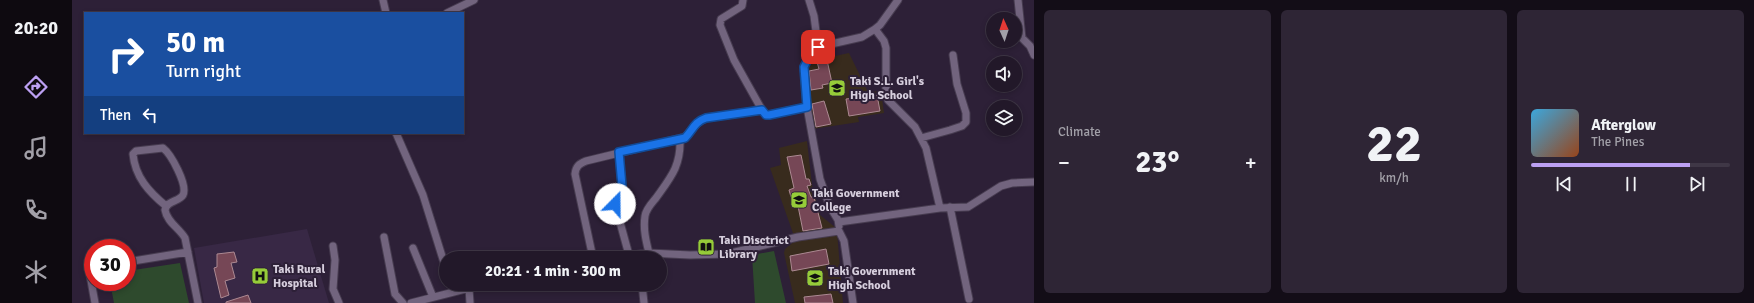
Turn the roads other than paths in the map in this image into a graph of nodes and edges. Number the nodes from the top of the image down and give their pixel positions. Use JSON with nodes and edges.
{"nodes":[{"id":1,"x":383,"y":0,"type":"edge"},
{"id":2,"x":474,"y":0,"type":"edge"},
{"id":3,"x":743,"y":0,"type":"edge"},
{"id":4,"x":809,"y":0,"type":"edge"},
{"id":5,"x":898,"y":0,"type":"edge"},
{"id":6,"x":1018,"y":0,"type":"edge"},
{"id":7,"x":386,"y":12,"type":"edge"},
{"id":8,"x":448,"y":12,"type":"edge"},
{"id":9,"x":875,"y":29,"type":"junction"},
{"id":10,"x":818,"y":47,"type":"junction"},
{"id":11,"x":952,"y":55,"type":"dead end"},
{"id":12,"x":1034,"y":55,"type":"edge"},
{"id":13,"x":807,"y":107,"type":"junction"},
{"id":14,"x":762,"y":110,"type":"junction"},
{"id":15,"x":396,"y":134,"type":"edge"},
{"id":16,"x":921,"y":138,"type":"junction"},
{"id":17,"x":680,"y":139,"type":"junction"},
{"id":18,"x":619,"y":152,"type":"junction"},
{"id":19,"x":1034,"y":182,"type":"edge"},
{"id":20,"x":166,"y":206,"type":"junction"},
{"id":21,"x":950,"y":207,"type":"junction"},
{"id":22,"x":940,"y":208,"type":"junction"},
{"id":23,"x":839,"y":222,"type":"junction"},
{"id":24,"x":839,"y":231,"type":"junction"},
{"id":25,"x":384,"y":237,"type":"dead end"},
{"id":26,"x":333,"y":246,"type":"dead end"},
{"id":27,"x":414,"y":248,"type":"dead end"},
{"id":28,"x":441,"y":251,"type":"edge"},
{"id":29,"x":592,"y":251,"type":"edge"},
{"id":30,"x":628,"y":251,"type":"edge"},
{"id":31,"x":647,"y":251,"type":"edge"},
{"id":32,"x":188,"y":252,"type":"junction"},
{"id":33,"x":667,"y":256,"type":"edge"},
{"id":34,"x":136,"y":261,"type":"edge"},
{"id":35,"x":93,"y":291,"type":"edge"},
{"id":36,"x":456,"y":291,"type":"edge"},
{"id":37,"x":469,"y":291,"type":"edge"},
{"id":38,"x":643,"y":291,"type":"edge"},
{"id":39,"x":433,"y":297,"type":"junction"},
{"id":40,"x":969,"y":299,"type":"dead end"},
{"id":41,"x":95,"y":303,"type":"edge"},
{"id":42,"x":198,"y":303,"type":"edge"},
{"id":43,"x":339,"y":303,"type":"edge"},
{"id":44,"x":403,"y":303,"type":"edge"},
{"id":45,"x":411,"y":303,"type":"edge"},
{"id":46,"x":470,"y":303,"type":"edge"},
{"id":47,"x":644,"y":303,"type":"edge"},
{"id":48,"x":853,"y":303,"type":"edge"}],
"edges":[{"from":1,"to":7,"type":"street"},
{"from":2,"to":8,"type":"street"},
{"from":3,"to":14,"type":"street"},
{"from":4,"to":10,"type":"street"},
{"from":5,"to":9,"type":"street"},
{"from":6,"to":12,"type":"street"},
{"from":9,"to":10,"type":"street"},
{"from":9,"to":16,"type":"street"},
{"from":10,"to":13,"type":"street"},
{"from":11,"to":16,"type":"street"},
{"from":13,"to":14,"type":"street"},
{"from":13,"to":23,"type":"street"},
{"from":14,"to":17,"type":"street"},
{"from":15,"to":28,"type":"street"},
{"from":16,"to":22,"type":"street"},
{"from":17,"to":18,"type":"street"},
{"from":17,"to":31,"type":"street"},
{"from":18,"to":29,"type":"street"},
{"from":18,"to":30,"type":"street"},
{"from":19,"to":21,"type":"street"},
{"from":20,"to":20,"type":"street"},
{"from":20,"to":32,"type":"street"},
{"from":21,"to":22,"type":"street"},
{"from":21,"to":40,"type":"street"},
{"from":22,"to":23,"type":"street"},
{"from":23,"to":24,"type":"street"},
{"from":24,"to":33,"type":"street"},
{"from":24,"to":48,"type":"street"},
{"from":25,"to":44,"type":"street"},
{"from":26,"to":43,"type":"street"},
{"from":27,"to":39,"type":"street"},
{"from":32,"to":34,"type":"street"},
{"from":32,"to":42,"type":"street"},
{"from":35,"to":41,"type":"street"},
{"from":36,"to":39,"type":"street"},
{"from":37,"to":46,"type":"street"},
{"from":38,"to":47,"type":"street"},
{"from":39,"to":45,"type":"street"}]}
